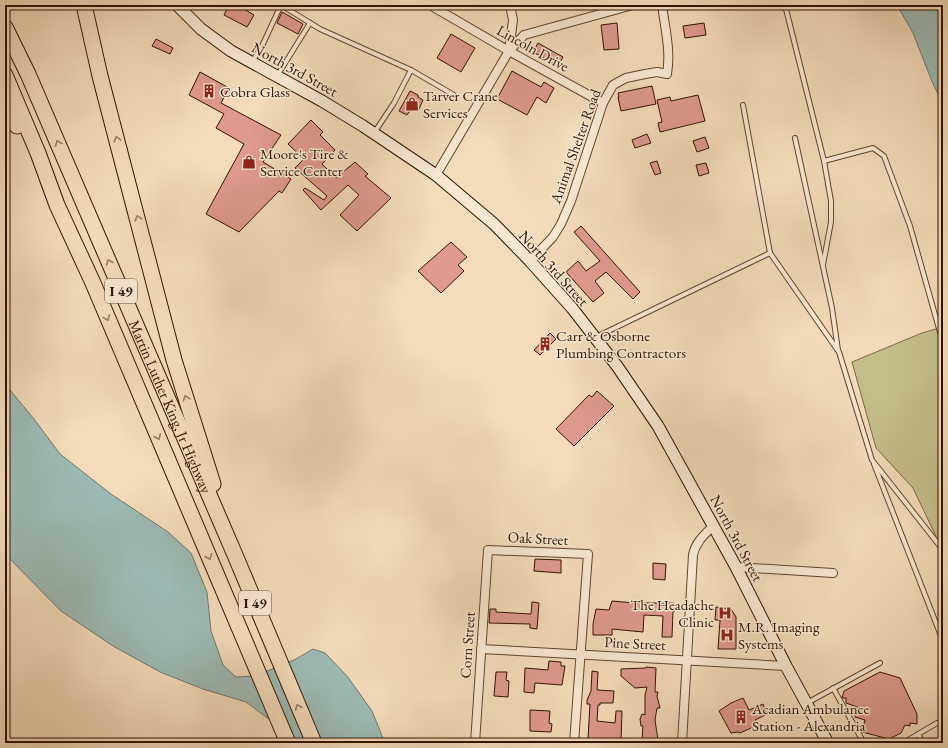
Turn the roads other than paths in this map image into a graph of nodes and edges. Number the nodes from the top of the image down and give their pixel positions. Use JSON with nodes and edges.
{"nodes":[{"id":1,"x":177,"y":5,"type":"edge"},
{"id":2,"x":430,"y":5,"type":"edge"},
{"id":3,"x":510,"y":5,"type":"edge"},
{"id":4,"x":633,"y":5,"type":"edge"},
{"id":5,"x":662,"y":5,"type":"edge"},
{"id":6,"x":785,"y":5,"type":"edge"},
{"id":7,"x":85,"y":6,"type":"edge"},
{"id":8,"x":310,"y":23,"type":"junction"},
{"id":9,"x":5,"y":27,"type":"edge"},
{"id":10,"x":509,"y":51,"type":"junction"},
{"id":11,"x":252,"y":62,"type":"junction"},
{"id":12,"x":411,"y":70,"type":"junction"},
{"id":13,"x":5,"y":75,"type":"edge"},
{"id":14,"x":277,"y":76,"type":"junction"},
{"id":15,"x":454,"y":95,"type":"dead end"},
{"id":16,"x":5,"y":103,"type":"edge"},
{"id":17,"x":603,"y":103,"type":"junction"},
{"id":18,"x":743,"y":105,"type":"dead end"},
{"id":19,"x":374,"y":134,"type":"junction"},
{"id":20,"x":796,"y":138,"type":"dead end"},
{"id":21,"x":824,"y":161,"type":"junction"},
{"id":22,"x":436,"y":175,"type":"junction"},
{"id":23,"x":57,"y":205,"type":"junction"},
{"id":24,"x":770,"y":253,"type":"junction"},
{"id":25,"x":530,"y":261,"type":"junction"},
{"id":26,"x":823,"y":265,"type":"junction"},
{"id":27,"x":595,"y":338,"type":"junction"},
{"id":28,"x":943,"y":342,"type":"edge"},
{"id":29,"x":839,"y":352,"type":"junction"},
{"id":30,"x":872,"y":460,"type":"junction"},
{"id":31,"x":713,"y":526,"type":"junction"},
{"id":32,"x":488,"y":550,"type":"joint"},
{"id":33,"x":943,"y":550,"type":"edge"},
{"id":34,"x":235,"y":555,"type":"junction"},
{"id":35,"x":736,"y":568,"type":"junction"},
{"id":36,"x":833,"y":573,"type":"dead end"},
{"id":37,"x":943,"y":641,"type":"edge"},
{"id":38,"x":481,"y":649,"type":"junction"},
{"id":39,"x":581,"y":654,"type":"junction"},
{"id":40,"x":687,"y":660,"type":"junction"},
{"id":41,"x":880,"y":664,"type":"dead end"},
{"id":42,"x":786,"y":666,"type":"junction"},
{"id":43,"x":833,"y":688,"type":"junction"},
{"id":44,"x":806,"y":703,"type":"junction"},
{"id":45,"x":937,"y":723,"type":"dead end"},
{"id":46,"x":918,"y":734,"type":"junction"},
{"id":47,"x":287,"y":743,"type":"edge"},
{"id":48,"x":314,"y":743,"type":"edge"},
{"id":49,"x":474,"y":743,"type":"edge"},
{"id":50,"x":574,"y":743,"type":"edge"},
{"id":51,"x":682,"y":743,"type":"edge"},
{"id":52,"x":828,"y":743,"type":"edge"},
{"id":53,"x":864,"y":743,"type":"edge"},
{"id":54,"x":903,"y":743,"type":"edge"},
{"id":55,"x":923,"y":743,"type":"edge"}],
"edges":[{"from":1,"to":11,"type":"main road","name":"North 3rd Street"},
{"from":2,"to":10,"type":"street","name":"Lincoln Drive"},
{"from":3,"to":10,"type":"street"},
{"from":4,"to":10,"type":"street"},
{"from":5,"to":17,"type":"street","name":"Animal Shelter Road"},
{"from":6,"to":21,"type":"lane"},
{"from":34,"to":7,"type":"highway","one_way":true},
{"from":8,"to":11,"type":"lane"},
{"from":8,"to":12,"type":"lane"},
{"from":8,"to":14,"type":"lane"},
{"from":34,"to":9,"type":"highway","name":"Martin Luther King, Jr Highway","number":"I 49","one_way":true},
{"from":10,"to":17,"type":"street","name":"Lincoln Drive"},
{"from":10,"to":22,"type":"street"},
{"from":11,"to":14,"type":"main road","name":"North 3rd Street"},
{"from":12,"to":15,"type":"lane"},
{"from":12,"to":19,"type":"lane"},
{"from":13,"to":23,"type":"highway","name":"Martin Luther King, Jr Highway","number":"I 49"},
{"from":14,"to":19,"type":"main road","name":"North 3rd Street"},
{"from":16,"to":23,"type":"highway"},
{"from":17,"to":25,"type":"street","name":"Animal Shelter Road"},
{"from":18,"to":24,"type":"lane"},
{"from":19,"to":22,"type":"main road","name":"North 3rd Street"},
{"from":20,"to":26,"type":"lane"},
{"from":21,"to":26,"type":"lane"},
{"from":21,"to":28,"type":"lane"},
{"from":22,"to":25,"type":"main road","name":"North 3rd Street"},
{"from":23,"to":47,"type":"highway","name":"Martin Luther King, Jr Highway","number":"I 49","one_way":true},
{"from":24,"to":27,"type":"lane"},
{"from":24,"to":29,"type":"lane"},
{"from":25,"to":27,"type":"main road","name":"North 3rd Street"},
{"from":26,"to":29,"type":"lane"},
{"from":27,"to":31,"type":"main road","name":"North 3rd Street"},
{"from":29,"to":30,"type":"lane"},
{"from":30,"to":33,"type":"lane"},
{"from":30,"to":37,"type":"lane"},
{"from":31,"to":35,"type":"main road","name":"North 3rd Street"},
{"from":31,"to":40,"type":"street"},
{"from":32,"to":38,"type":"street","name":"Corn Street"},
{"from":32,"to":39,"type":"street","name":"Oak Street"},
{"from":48,"to":34,"type":"highway","name":"Martin Luther King, Jr Highway","number":"I 49","one_way":true},
{"from":35,"to":36,"type":"street"},
{"from":35,"to":42,"type":"main road","name":"North 3rd Street"},
{"from":38,"to":39,"type":"street","name":"Pine Street"},
{"from":38,"to":49,"type":"street","name":"Corn Street"},
{"from":39,"to":40,"type":"street","name":"Pine Street"},
{"from":39,"to":50,"type":"street"},
{"from":40,"to":42,"type":"street","name":"Pine Street"},
{"from":40,"to":51,"type":"street"},
{"from":41,"to":43,"type":"lane"},
{"from":42,"to":44,"type":"main road","name":"North 3rd Street"},
{"from":43,"to":44,"type":"lane"},
{"from":43,"to":53,"type":"lane"},
{"from":44,"to":52,"type":"main road","name":"North 3rd Street"},
{"from":45,"to":46,"type":"lane"},
{"from":46,"to":54,"type":"lane"},
{"from":46,"to":55,"type":"lane"}]}
